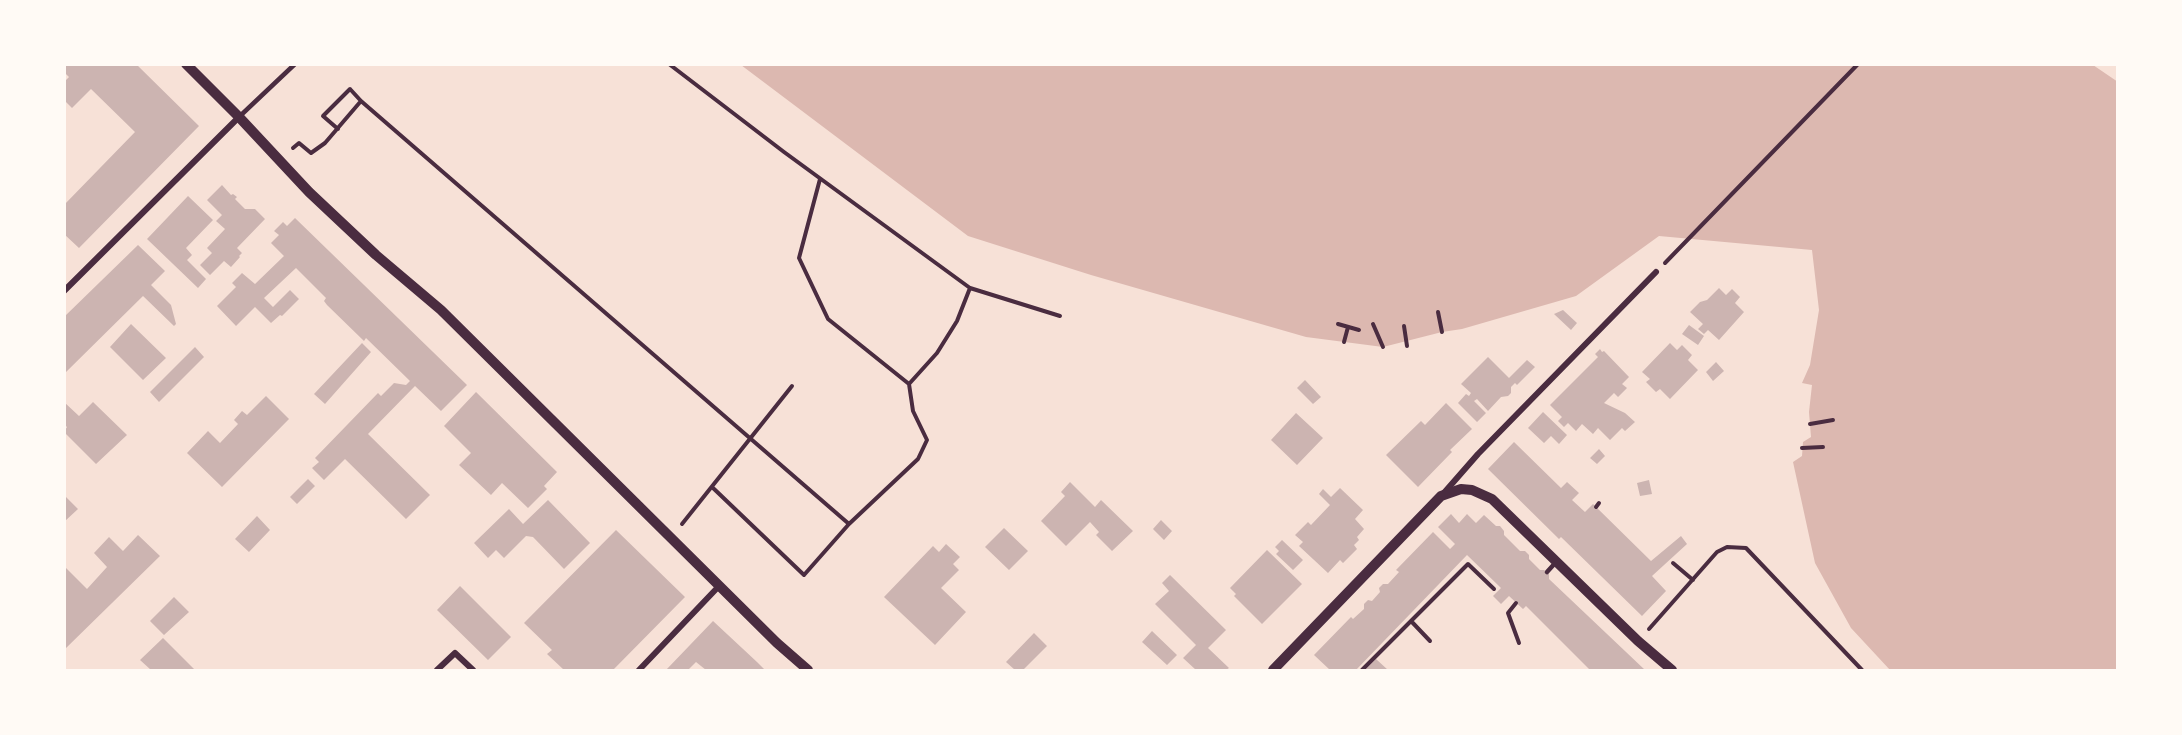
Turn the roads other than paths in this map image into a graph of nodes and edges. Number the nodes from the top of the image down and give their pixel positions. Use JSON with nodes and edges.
{"nodes":[{"id":1,"x":186,"y":64,"type":"edge"},
{"id":2,"x":295,"y":64,"type":"edge"},
{"id":3,"x":239,"y":117,"type":"junction"},
{"id":4,"x":1656,"y":272,"type":"road end"},
{"id":5,"x":64,"y":291,"type":"edge"},
{"id":6,"x":1441,"y":496,"type":"junction"},
{"id":7,"x":1557,"y":561,"type":"junction"},
{"id":8,"x":1547,"y":572,"type":"dead end"},
{"id":9,"x":720,"y":585,"type":"junction"},
{"id":10,"x":437,"y":670,"type":"edge"},
{"id":11,"x":473,"y":670,"type":"edge"},
{"id":12,"x":639,"y":670,"type":"edge"},
{"id":13,"x":808,"y":670,"type":"edge"},
{"id":14,"x":1272,"y":670,"type":"edge"},
{"id":15,"x":1671,"y":670,"type":"edge"}],
"edges":[{"from":1,"to":3,"type":"street"},
{"from":2,"to":3,"type":"lane"},
{"from":3,"to":5,"type":"street"},
{"from":3,"to":9,"type":"street"},
{"from":4,"to":6,"type":"street"},
{"from":6,"to":7,"type":"street"},
{"from":6,"to":14,"type":"street"},
{"from":7,"to":8,"type":"lane"},
{"from":7,"to":15,"type":"street"},
{"from":9,"to":12,"type":"street"},
{"from":9,"to":13,"type":"street"},
{"from":10,"to":11,"type":"street"}]}
